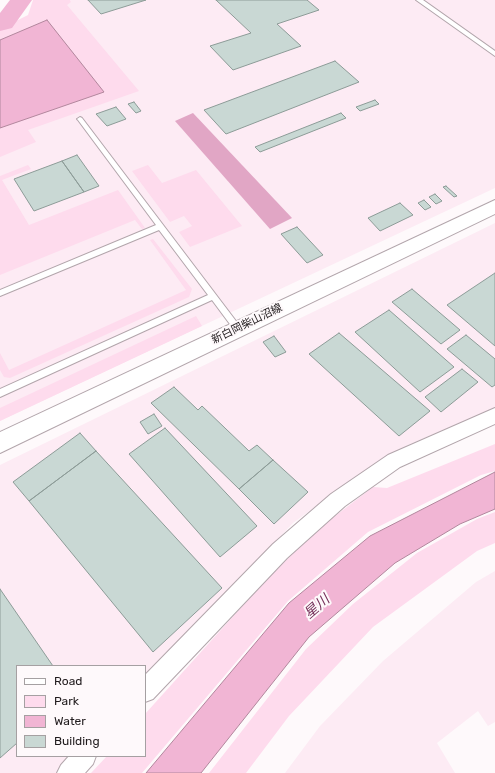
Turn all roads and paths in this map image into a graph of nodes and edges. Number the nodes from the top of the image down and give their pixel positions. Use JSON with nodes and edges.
{"nodes":[{"id":1,"x":419,"y":0,"type":"edge"},
{"id":2,"x":495,"y":54,"type":"edge"},
{"id":3,"x":80,"y":119,"type":"dead end"},
{"id":4,"x":495,"y":206,"type":"edge"},
{"id":5,"x":161,"y":226,"type":"junction"},
{"id":6,"x":0,"y":293,"type":"edge"},
{"id":7,"x":213,"y":296,"type":"junction"},
{"id":8,"x":238,"y":329,"type":"junction"},
{"id":9,"x":0,"y":393,"type":"edge"},
{"id":10,"x":495,"y":416,"type":"edge"},
{"id":11,"x":0,"y":443,"type":"edge"},
{"id":12,"x":146,"y":691,"type":"edge"},
{"id":13,"x":84,"y":757,"type":"edge"},
{"id":14,"x":69,"y":773,"type":"edge"}],
"edges":[{"from":1,"to":2,"type":"lane"},
{"from":3,"to":5,"type":"lane"},
{"from":4,"to":8,"type":"street","name":"新白岡柴山沼線"},
{"from":5,"to":6,"type":"lane"},
{"from":5,"to":7,"type":"lane"},
{"from":7,"to":8,"type":"lane"},
{"from":7,"to":9,"type":"lane"},
{"from":8,"to":11,"type":"street","name":"新白岡柴山沼線"},
{"from":10,"to":12,"type":"street"},
{"from":13,"to":14,"type":"street"}]}
